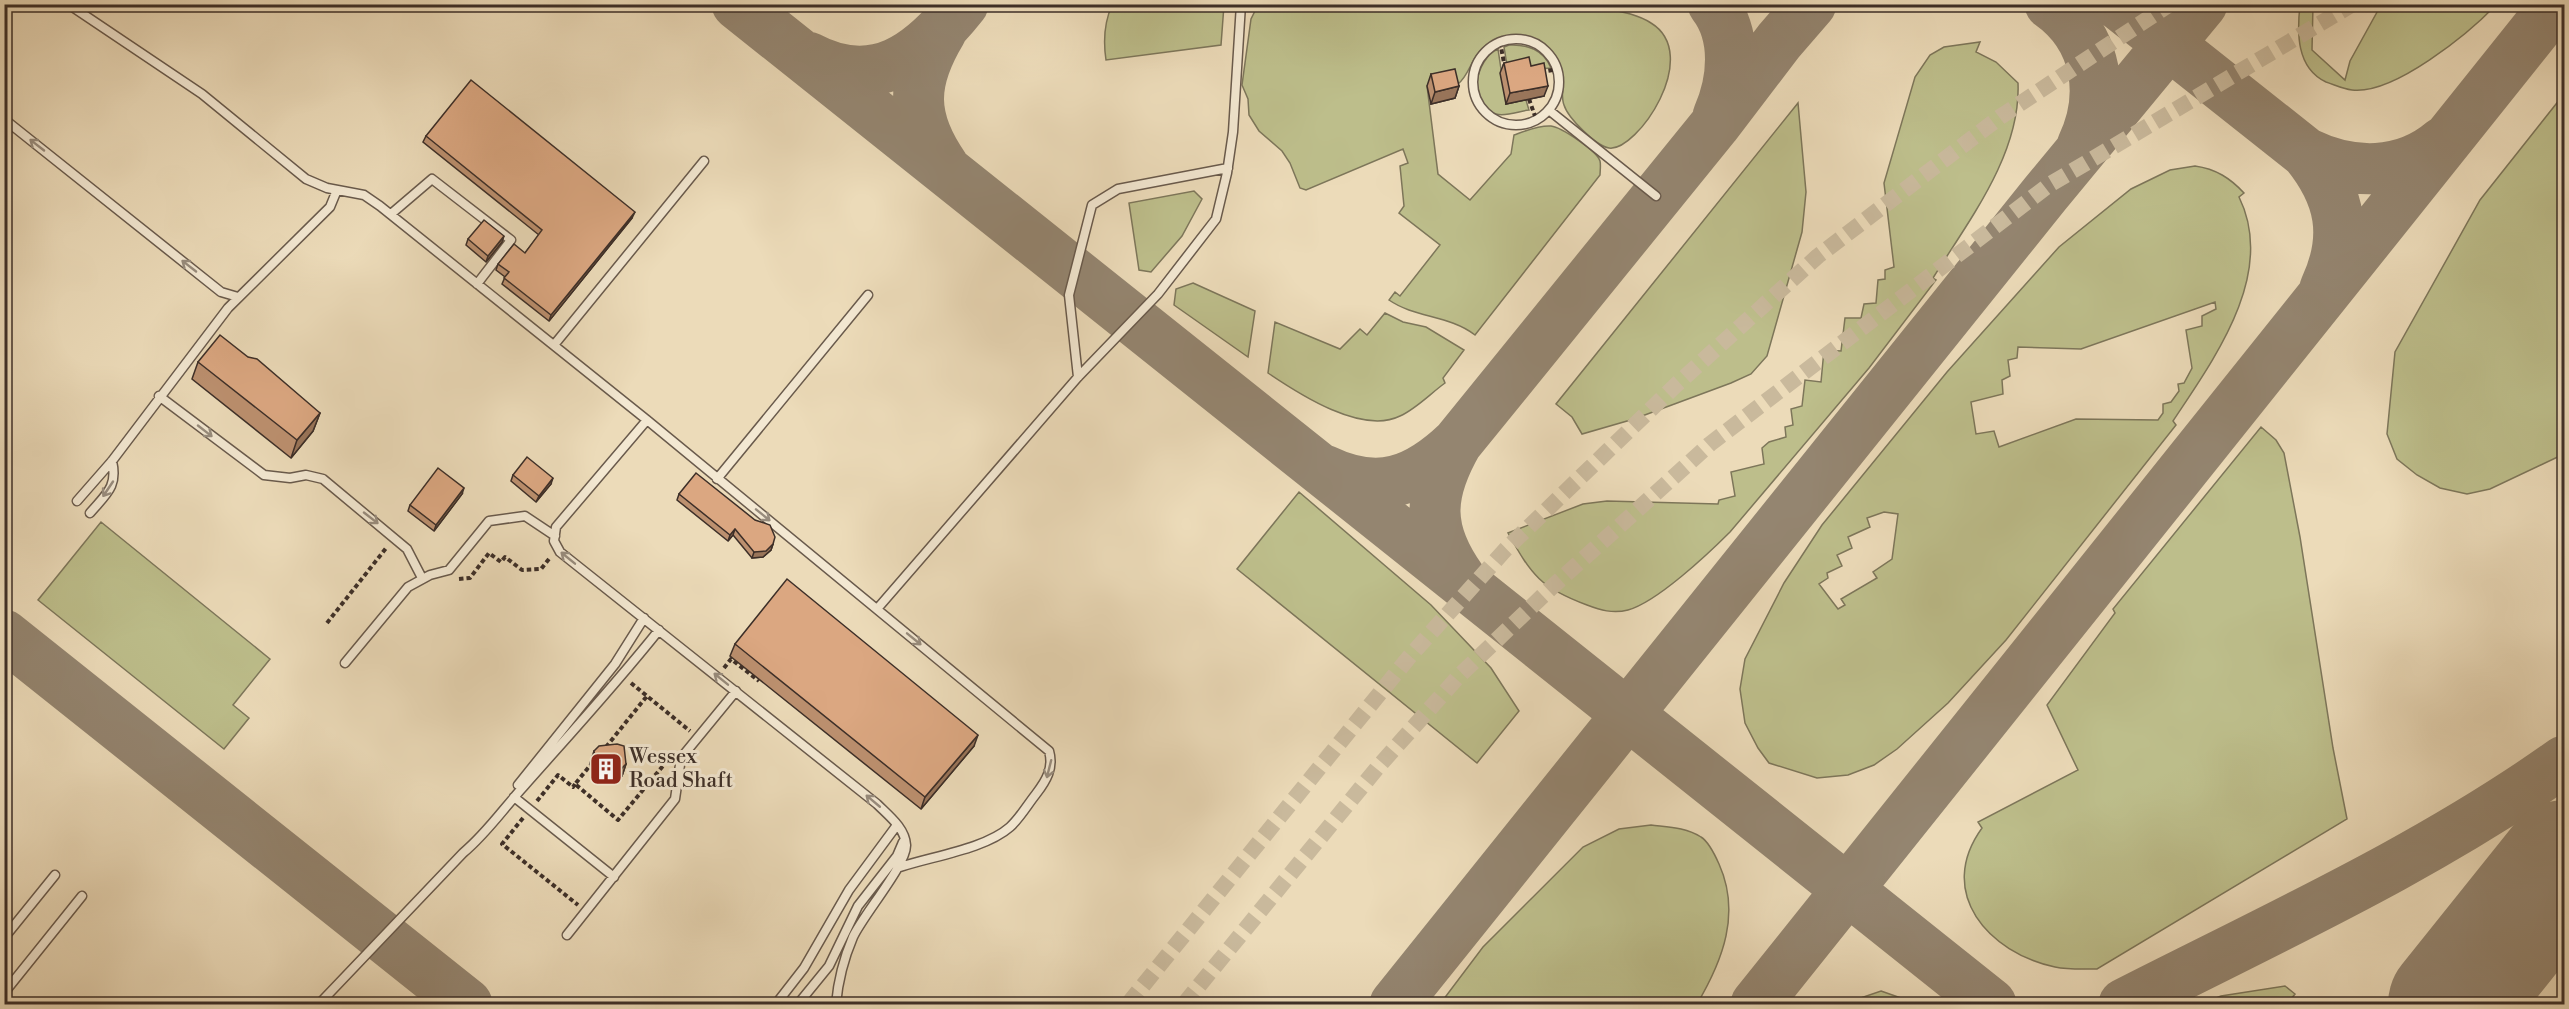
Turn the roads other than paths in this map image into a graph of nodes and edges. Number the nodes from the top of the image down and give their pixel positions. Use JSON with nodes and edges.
{"nodes":[{"id":1,"x":68,"y":4,"type":"edge"},
{"id":2,"x":1241,"y":4,"type":"edge"},
{"id":3,"x":1550,"y":111,"type":"junction"},
{"id":4,"x":4,"y":119,"type":"edge"},
{"id":5,"x":704,"y":161,"type":"dead end"},
{"id":6,"x":1228,"y":168,"type":"junction"},
{"id":7,"x":337,"y":190,"type":"junction"},
{"id":8,"x":1656,"y":196,"type":"dead end"},
{"id":9,"x":391,"y":214,"type":"junction"},
{"id":10,"x":477,"y":284,"type":"junction"},
{"id":11,"x":868,"y":296,"type":"dead end"},
{"id":12,"x":238,"y":297,"type":"junction"},
{"id":13,"x":554,"y":345,"type":"junction"},
{"id":14,"x":1078,"y":377,"type":"junction"},
{"id":15,"x":159,"y":396,"type":"junction"},
{"id":16,"x":647,"y":420,"type":"junction"},
{"id":17,"x":112,"y":461,"type":"junction"},
{"id":18,"x":717,"y":479,"type":"junction"},
{"id":19,"x":77,"y":501,"type":"dead end"},
{"id":20,"x":90,"y":513,"type":"dead end"},
{"id":21,"x":555,"y":536,"type":"junction"},
{"id":22,"x":422,"y":578,"type":"junction"},
{"id":23,"x":877,"y":609,"type":"junction"},
{"id":24,"x":644,"y":618,"type":"junction"},
{"id":25,"x":659,"y":630,"type":"junction"},
{"id":26,"x":345,"y":663,"type":"dead end"},
{"id":27,"x":736,"y":692,"type":"junction"},
{"id":28,"x":514,"y":797,"type":"junction"},
{"id":29,"x":491,"y":818,"type":"dead end"},
{"id":30,"x":897,"y":825,"type":"junction"},
{"id":31,"x":903,"y":834,"type":"junction"},
{"id":32,"x":900,"y":867,"type":"junction"},
{"id":33,"x":55,"y":875,"type":"dead end"},
{"id":34,"x":614,"y":877,"type":"junction"},
{"id":35,"x":82,"y":896,"type":"dead end"},
{"id":36,"x":567,"y":935,"type":"dead end"},
{"id":37,"x":4,"y":938,"type":"edge"},
{"id":38,"x":4,"y":993,"type":"edge"},
{"id":39,"x":319,"y":1005,"type":"edge"},
{"id":40,"x":776,"y":1005,"type":"edge"},
{"id":41,"x":798,"y":1005,"type":"edge"},
{"id":42,"x":836,"y":1005,"type":"edge"}],
"edges":[{"from":1,"to":7,"type":"lane"},
{"from":2,"to":6,"type":"lane"},
{"from":3,"to":3,"type":"lane"},
{"from":3,"to":8,"type":"lane"},
{"from":12,"to":4,"type":"lane","one_way":true},
{"from":5,"to":13,"type":"lane"},
{"from":6,"to":14,"type":"lane"},
{"from":6,"to":14,"type":"lane"},
{"from":7,"to":9,"type":"lane"},
{"from":7,"to":12,"type":"lane"},
{"from":9,"to":10,"type":"lane"},
{"from":9,"to":10,"type":"lane"},
{"from":10,"to":13,"type":"lane"},
{"from":11,"to":18,"type":"lane"},
{"from":12,"to":15,"type":"lane"},
{"from":13,"to":16,"type":"lane"},
{"from":14,"to":23,"type":"lane"},
{"from":15,"to":17,"type":"lane"},
{"from":15,"to":22,"type":"lane","one_way":true},
{"from":16,"to":18,"type":"lane"},
{"from":16,"to":21,"type":"lane"},
{"from":17,"to":19,"type":"lane"},
{"from":17,"to":20,"type":"lane","one_way":true},
{"from":18,"to":23,"type":"lane","one_way":true},
{"from":21,"to":22,"type":"lane"},
{"from":24,"to":21,"type":"lane","one_way":true},
{"from":22,"to":26,"type":"lane"},
{"from":23,"to":32,"type":"lane","one_way":true},
{"from":24,"to":25,"type":"lane"},
{"from":24,"to":29,"type":"lane"},
{"from":27,"to":25,"type":"lane","one_way":true},
{"from":25,"to":28,"type":"lane"},
{"from":30,"to":27,"type":"lane","one_way":true},
{"from":27,"to":34,"type":"lane"},
{"from":28,"to":34,"type":"lane"},
{"from":28,"to":39,"type":"lane"},
{"from":30,"to":31,"type":"lane"},
{"from":30,"to":40,"type":"lane"},
{"from":31,"to":32,"type":"lane"},
{"from":31,"to":41,"type":"lane"},
{"from":32,"to":42,"type":"lane"},
{"from":33,"to":37,"type":"lane"},
{"from":34,"to":36,"type":"lane"},
{"from":35,"to":38,"type":"lane"}]}
